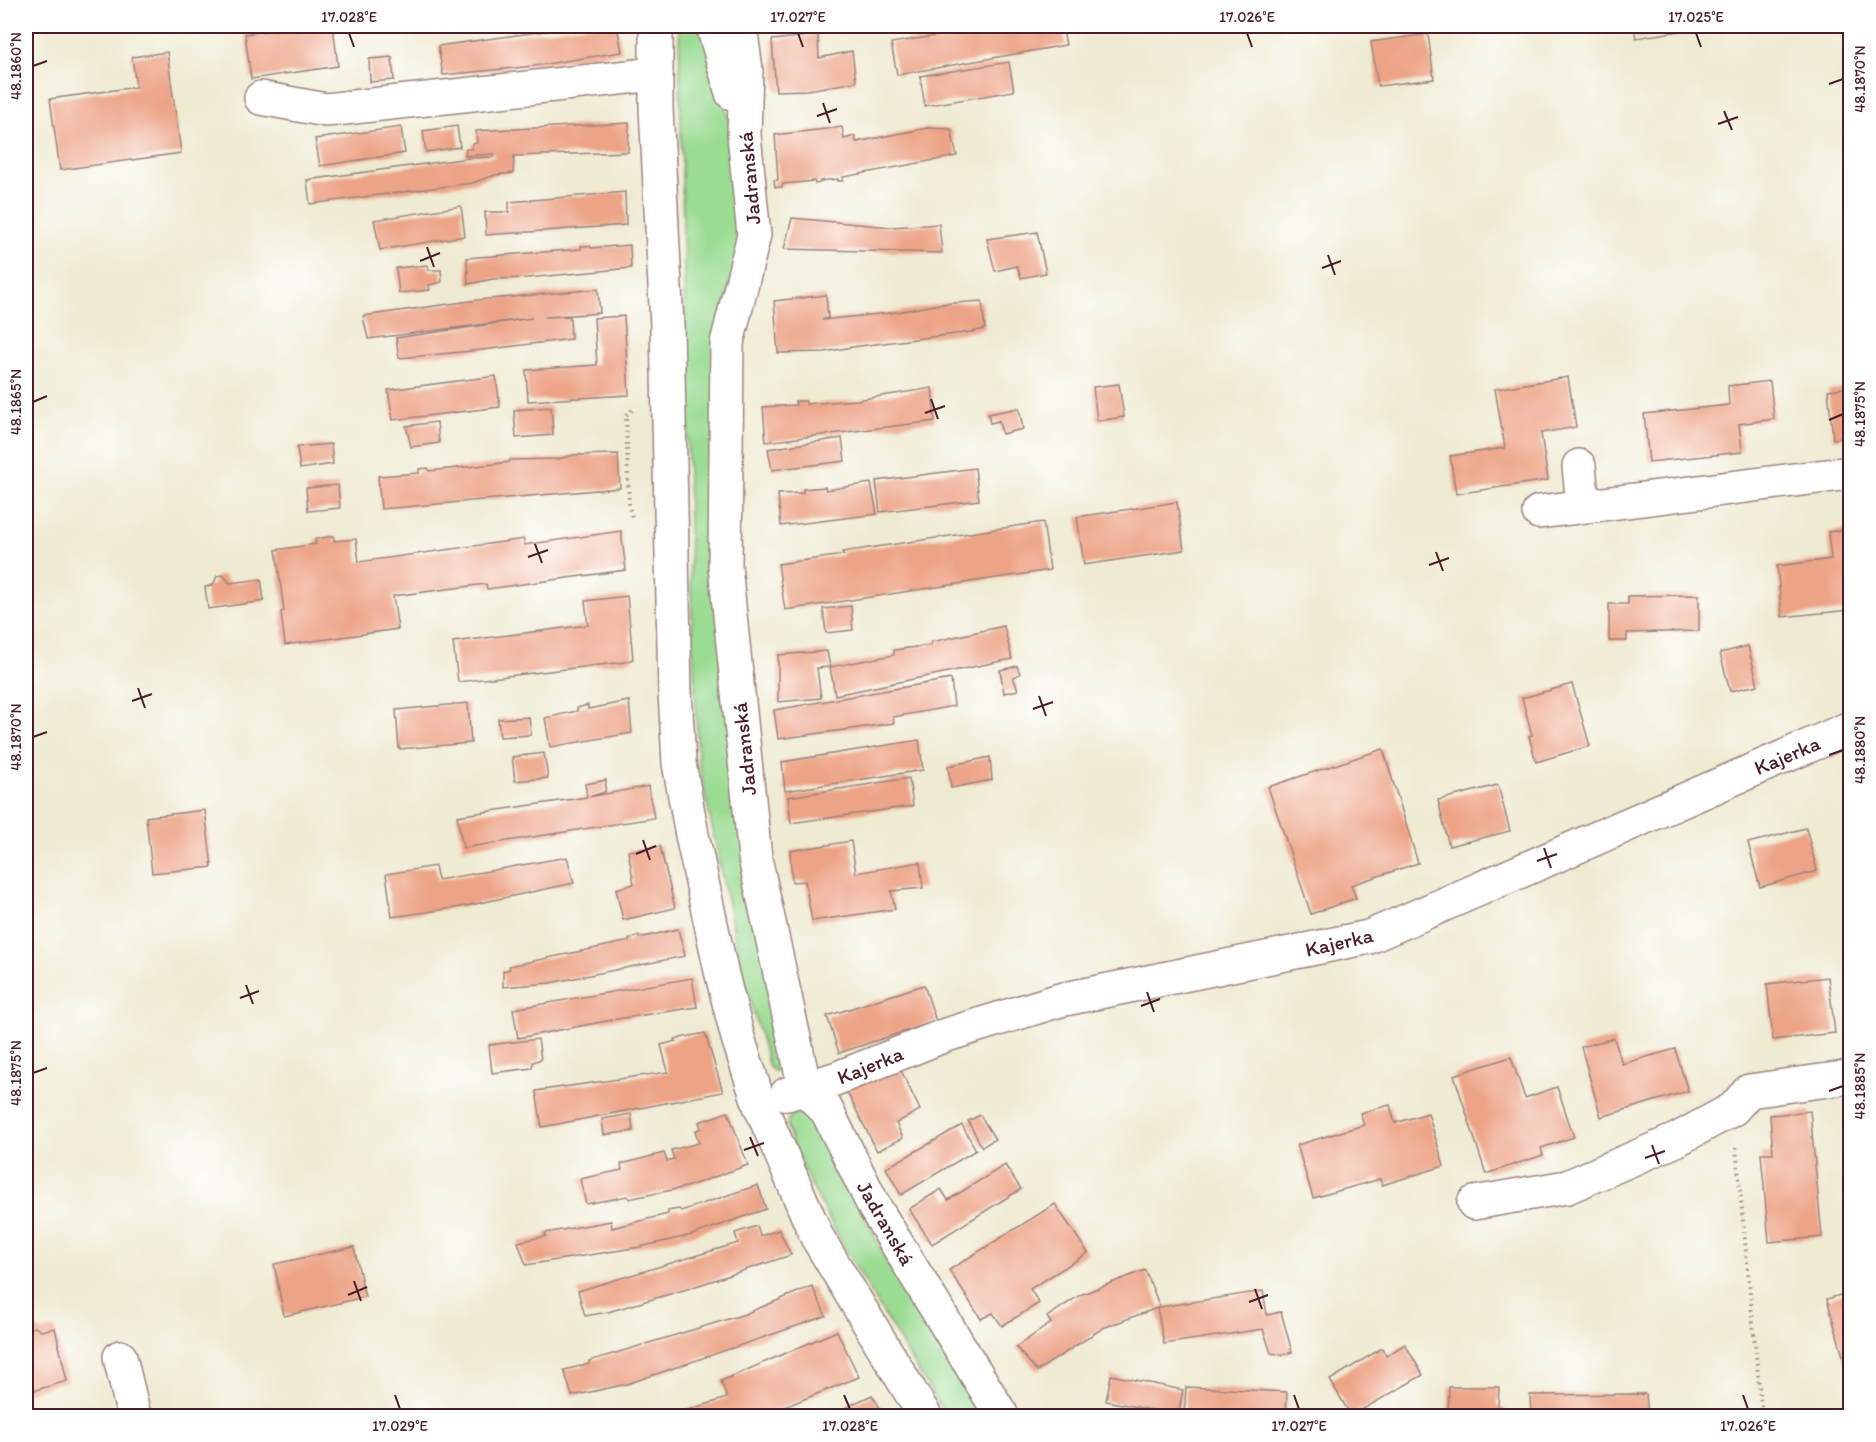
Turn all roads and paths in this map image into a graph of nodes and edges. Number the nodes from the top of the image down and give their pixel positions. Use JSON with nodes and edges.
{"nodes":[{"id":1,"x":656,"y":26,"type":"edge"},
{"id":2,"x":713,"y":26,"type":"edge"},
{"id":3,"x":740,"y":26,"type":"edge"},
{"id":4,"x":656,"y":74,"type":"junction"},
{"id":5,"x":261,"y":98,"type":"dead end"},
{"id":6,"x":744,"y":135,"type":"junction"},
{"id":7,"x":1579,"y":466,"type":"dead end"},
{"id":8,"x":1851,"y":472,"type":"edge"},
{"id":9,"x":1583,"y":506,"type":"junction"},
{"id":10,"x":1539,"y":512,"type":"dead end"},
{"id":11,"x":1851,"y":728,"type":"edge"},
{"id":12,"x":1851,"y":1077,"type":"edge"},
{"id":13,"x":805,"y":1089,"type":"junction"},
{"id":14,"x":759,"y":1103,"type":"junction"},
{"id":15,"x":1733,"y":1109,"type":"junction"},
{"id":16,"x":1474,"y":1203,"type":"dead end"},
{"id":17,"x":120,"y":1357,"type":"dead end"},
{"id":18,"x":134,"y":1416,"type":"edge"},
{"id":19,"x":925,"y":1416,"type":"edge"},
{"id":20,"x":1002,"y":1416,"type":"edge"},
{"id":21,"x":1762,"y":1416,"type":"edge"}],
"edges":[{"from":1,"to":4,"type":"street"},
{"from":2,"to":6,"type":"street"},
{"from":3,"to":6,"type":"street","name":"Jadranská"},
{"from":4,"to":5,"type":"street"},
{"from":4,"to":14,"type":"street"},
{"from":6,"to":13,"type":"street","name":"Jadranská"},
{"from":7,"to":9,"type":"street"},
{"from":8,"to":9,"type":"street"},
{"from":9,"to":10,"type":"street"},
{"from":11,"to":13,"type":"street","name":"Kajerka"},
{"from":12,"to":15,"type":"street"},
{"from":13,"to":14,"type":"street","name":"Kajerka"},
{"from":13,"to":20,"type":"street","name":"Jadranská"},
{"from":14,"to":19,"type":"street"},
{"from":15,"to":16,"type":"street"},
{"from":15,"to":21,"type":"path"},
{"from":17,"to":18,"type":"street"}]}
